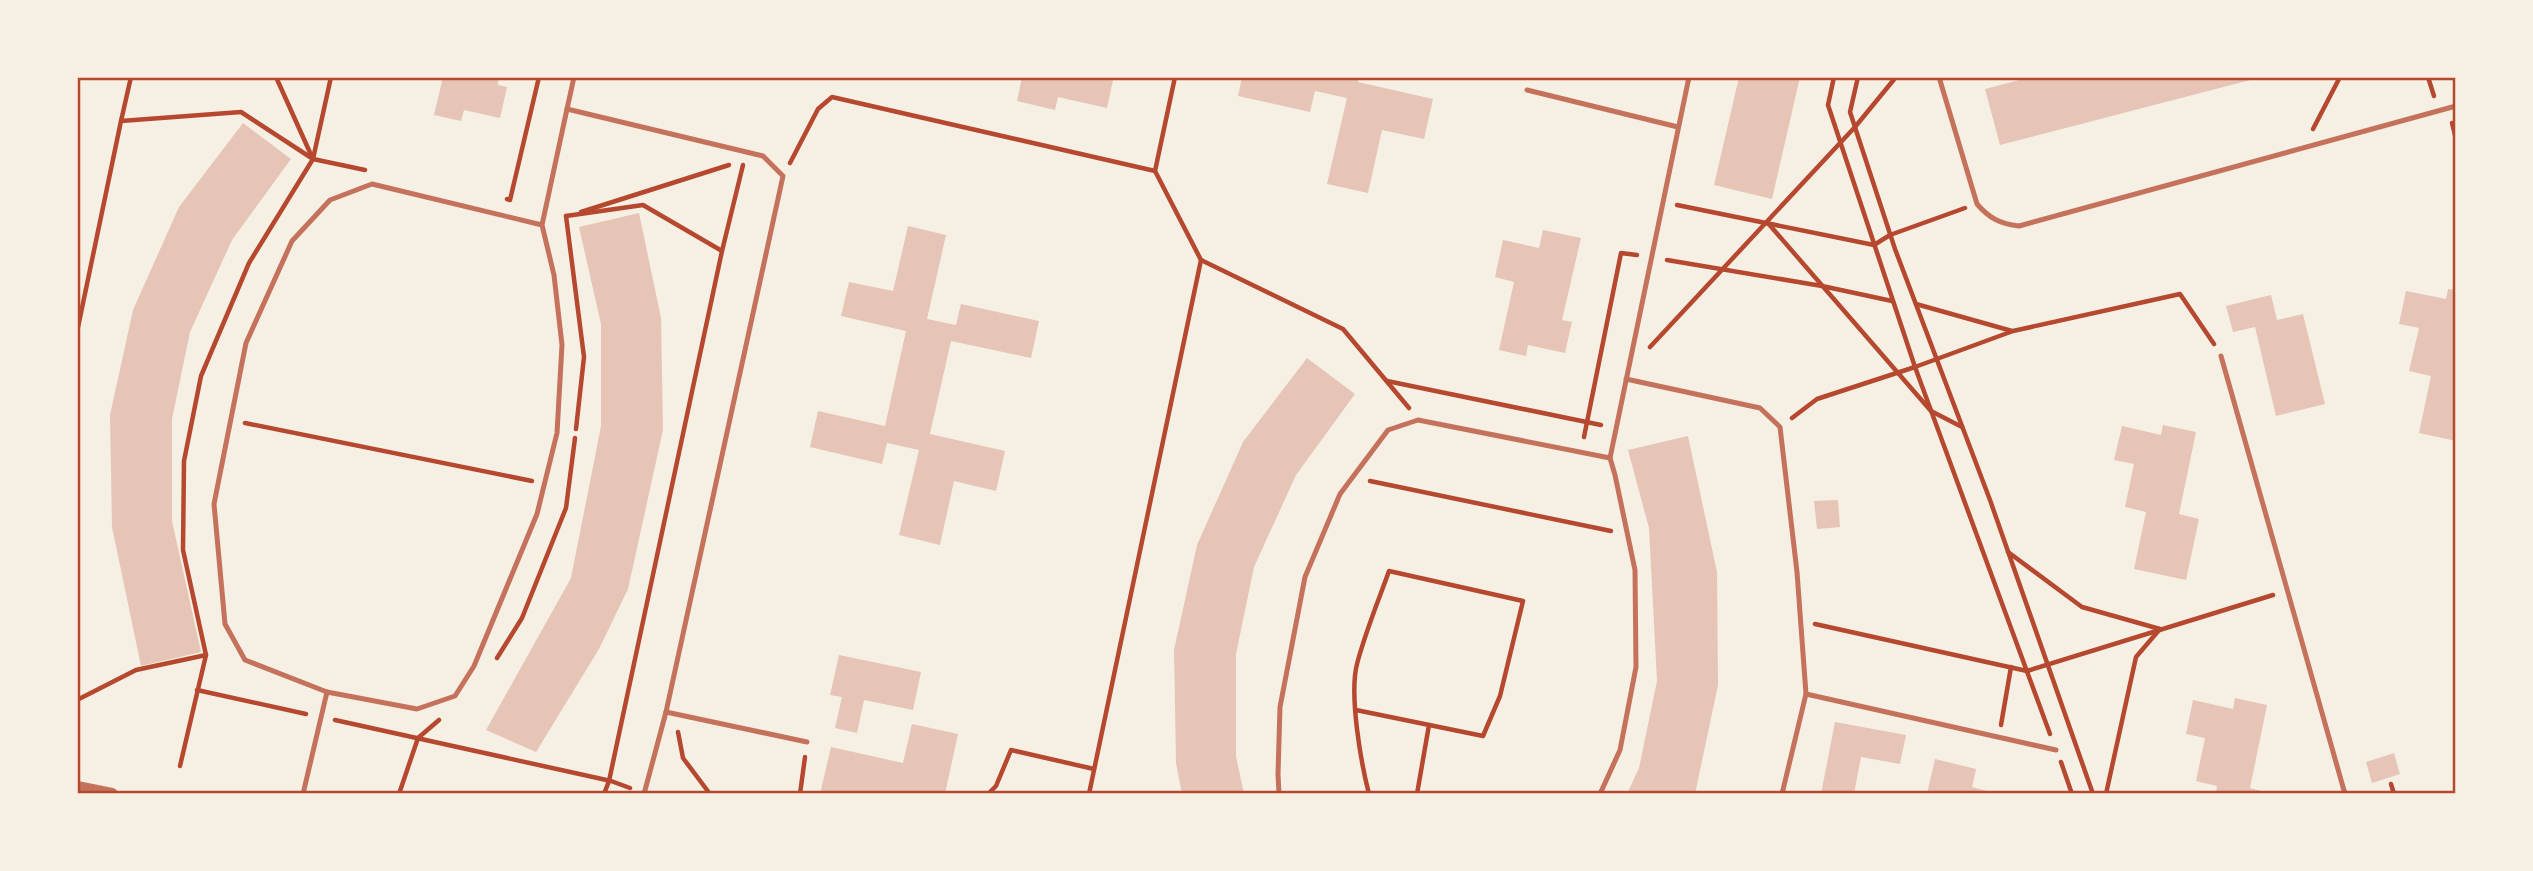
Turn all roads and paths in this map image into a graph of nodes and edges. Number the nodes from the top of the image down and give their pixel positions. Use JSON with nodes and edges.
{"nodes":[{"id":1,"x":131,"y":77,"type":"edge"},
{"id":2,"x":276,"y":77,"type":"edge"},
{"id":3,"x":331,"y":77,"type":"edge"},
{"id":4,"x":539,"y":77,"type":"edge"},
{"id":5,"x":574,"y":77,"type":"edge"},
{"id":6,"x":1175,"y":77,"type":"edge"},
{"id":7,"x":1689,"y":77,"type":"edge"},
{"id":8,"x":1835,"y":77,"type":"edge"},
{"id":9,"x":1858,"y":77,"type":"edge"},
{"id":10,"x":1896,"y":77,"type":"edge"},
{"id":11,"x":1939,"y":77,"type":"edge"},
{"id":12,"x":2340,"y":77,"type":"edge"},
{"id":13,"x":1527,"y":90,"type":"dead end"},
{"id":14,"x":2456,"y":106,"type":"edge"},
{"id":15,"x":567,"y":109,"type":"junction"},
{"id":16,"x":121,"y":121,"type":"junction"},
{"id":17,"x":1678,"y":127,"type":"junction"},
{"id":18,"x":1855,"y":127,"type":"junction"},
{"id":19,"x":1840,"y":142,"type":"junction"},
{"id":20,"x":2303,"y":148,"type":"junction"},
{"id":21,"x":313,"y":159,"type":"junction"},
{"id":22,"x":1155,"y":171,"type":"junction"},
{"id":23,"x":378,"y":173,"type":"dead end"},
{"id":24,"x":783,"y":176,"type":"junction"},
{"id":25,"x":497,"y":197,"type":"dead end"},
{"id":26,"x":1662,"y":202,"type":"junction"},
{"id":27,"x":1977,"y":204,"type":"junction"},
{"id":28,"x":1766,"y":222,"type":"junction"},
{"id":29,"x":542,"y":225,"type":"junction"},
{"id":30,"x":1890,"y":235,"type":"junction"},
{"id":31,"x":1874,"y":244,"type":"junction"},
{"id":32,"x":722,"y":251,"type":"junction"},
{"id":33,"x":1651,"y":257,"type":"junction"},
{"id":34,"x":1201,"y":260,"type":"junction"},
{"id":35,"x":1721,"y":270,"type":"junction"},
{"id":36,"x":1822,"y":286,"type":"junction"},
{"id":37,"x":1893,"y":301,"type":"junction"},
{"id":38,"x":1916,"y":304,"type":"junction"},
{"id":39,"x":2013,"y":331,"type":"junction"},
{"id":40,"x":77,"y":332,"type":"edge"},
{"id":41,"x":2221,"y":356,"type":"joint"},
{"id":42,"x":1936,"y":359,"type":"junction"},
{"id":43,"x":1915,"y":367,"type":"junction"},
{"id":44,"x":1628,"y":371,"type":"junction"},
{"id":45,"x":1897,"y":373,"type":"junction"},
{"id":46,"x":1626,"y":379,"type":"junction"},
{"id":47,"x":1386,"y":381,"type":"junction"},
{"id":48,"x":1931,"y":411,"type":"junction"},
{"id":49,"x":231,"y":420,"type":"junction"},
{"id":50,"x":1418,"y":420,"type":"junction"},
{"id":51,"x":1587,"y":423,"type":"junction"},
{"id":52,"x":1780,"y":427,"type":"junction"},
{"id":53,"x":1962,"y":427,"type":"junction"},
{"id":54,"x":1616,"y":428,"type":"junction"},
{"id":55,"x":1581,"y":452,"type":"junction"},
{"id":56,"x":1609,"y":458,"type":"junction"},
{"id":57,"x":1359,"y":478,"type":"dead end"},
{"id":58,"x":544,"y":483,"type":"junction"},
{"id":59,"x":1628,"y":535,"type":"junction"},
{"id":60,"x":2008,"y":552,"type":"junction"},
{"id":61,"x":2287,"y":591,"type":"junction"},
{"id":62,"x":1800,"y":621,"type":"junction"},
{"id":63,"x":2160,"y":629,"type":"junction"},
{"id":64,"x":206,"y":655,"type":"dead end"},
{"id":65,"x":2047,"y":664,"type":"junction"},
{"id":66,"x":2011,"y":667,"type":"junction"},
{"id":67,"x":2027,"y":671,"type":"junction"},
{"id":68,"x":197,"y":691,"type":"dead end"},
{"id":69,"x":327,"y":692,"type":"junction"},
{"id":70,"x":1805,"y":694,"type":"junction"},
{"id":71,"x":77,"y":700,"type":"edge"},
{"id":72,"x":1356,"y":710,"type":"junction"},
{"id":73,"x":666,"y":712,"type":"junction"},
{"id":74,"x":674,"y":714,"type":"junction"},
{"id":75,"x":321,"y":717,"type":"junction"},
{"id":76,"x":1429,"y":725,"type":"junction"},
{"id":77,"x":1998,"y":737,"type":"junction"},
{"id":78,"x":807,"y":742,"type":"joint"},
{"id":79,"x":2056,"y":750,"type":"junction"},
{"id":80,"x":1094,"y":769,"type":"junction"},
{"id":81,"x":610,"y":781,"type":"junction"},
{"id":82,"x":2391,"y":784,"type":"dead end"},
{"id":83,"x":77,"y":787,"type":"edge"},
{"id":84,"x":112,"y":794,"type":"edge"},
{"id":85,"x":303,"y":794,"type":"edge"},
{"id":86,"x":604,"y":794,"type":"edge"},
{"id":87,"x":644,"y":794,"type":"edge"},
{"id":88,"x":710,"y":794,"type":"edge"},
{"id":89,"x":800,"y":794,"type":"edge"},
{"id":90,"x":988,"y":794,"type":"edge"},
{"id":91,"x":1089,"y":794,"type":"edge"},
{"id":92,"x":1279,"y":794,"type":"edge"},
{"id":93,"x":1369,"y":794,"type":"edge"},
{"id":94,"x":1417,"y":794,"type":"edge"},
{"id":95,"x":1600,"y":794,"type":"edge"},
{"id":96,"x":1782,"y":794,"type":"edge"},
{"id":97,"x":2072,"y":794,"type":"edge"},
{"id":98,"x":2092,"y":794,"type":"edge"},
{"id":99,"x":2106,"y":794,"type":"edge"},
{"id":100,"x":2345,"y":794,"type":"edge"},
{"id":101,"x":2394,"y":794,"type":"edge"}],
"edges":[{"from":1,"to":16,"type":"path"},
{"from":2,"to":21,"type":"path"},
{"from":3,"to":21,"type":"path"},
{"from":4,"to":25,"type":"path"},
{"from":5,"to":15,"type":"lane"},
{"from":6,"to":22,"type":"path"},
{"from":7,"to":17,"type":"lane"},
{"from":8,"to":19,"type":"path"},
{"from":9,"to":18,"type":"path"},
{"from":10,"to":18,"type":"path"},
{"from":11,"to":27,"type":"lane"},
{"from":12,"to":20,"type":"path"},
{"from":13,"to":17,"type":"lane"},
{"from":14,"to":20,"type":"lane"},
{"from":15,"to":24,"type":"lane"},
{"from":15,"to":29,"type":"lane"},
{"from":16,"to":21,"type":"path"},
{"from":16,"to":40,"type":"path"},
{"from":17,"to":26,"type":"lane"},
{"from":18,"to":19,"type":"path"},
{"from":18,"to":30,"type":"path"},
{"from":19,"to":28,"type":"path"},
{"from":19,"to":31,"type":"path"},
{"from":20,"to":27,"type":"lane"},
{"from":21,"to":23,"type":"path"},
{"from":22,"to":24,"type":"path"},
{"from":22,"to":34,"type":"path"},
{"from":24,"to":73,"type":"lane"},
{"from":26,"to":28,"type":"path"},
{"from":26,"to":33,"type":"lane"},
{"from":27,"to":30,"type":"path"},
{"from":28,"to":31,"type":"path"},
{"from":28,"to":35,"type":"path"},
{"from":28,"to":36,"type":"path"},
{"from":29,"to":49,"type":"lane"},
{"from":29,"to":58,"type":"lane"},
{"from":30,"to":31,"type":"path"},
{"from":30,"to":38,"type":"path"},
{"from":31,"to":37,"type":"path"},
{"from":32,"to":32,"type":"path"},
{"from":32,"to":81,"type":"path"},
{"from":33,"to":35,"type":"path"},
{"from":33,"to":44,"type":"lane"},
{"from":33,"to":51,"type":"path"},
{"from":34,"to":47,"type":"path"},
{"from":34,"to":80,"type":"path"},
{"from":35,"to":36,"type":"path"},
{"from":35,"to":44,"type":"path"},
{"from":36,"to":37,"type":"path"},
{"from":36,"to":45,"type":"path"},
{"from":37,"to":43,"type":"path"},
{"from":38,"to":39,"type":"path"},
{"from":38,"to":42,"type":"path"},
{"from":39,"to":41,"type":"path"},
{"from":39,"to":42,"type":"path"},
{"from":41,"to":61,"type":"lane"},
{"from":42,"to":43,"type":"path"},
{"from":42,"to":53,"type":"path"},
{"from":43,"to":45,"type":"path"},
{"from":43,"to":48,"type":"path"},
{"from":44,"to":46,"type":"lane"},
{"from":45,"to":48,"type":"path"},
{"from":45,"to":52,"type":"path"},
{"from":46,"to":52,"type":"lane"},
{"from":46,"to":54,"type":"lane"},
{"from":47,"to":50,"type":"path"},
{"from":47,"to":51,"type":"path"},
{"from":48,"to":53,"type":"path"},
{"from":48,"to":67,"type":"path"},
{"from":49,"to":58,"type":"path"},
{"from":49,"to":69,"type":"lane"},
{"from":50,"to":55,"type":"lane"},
{"from":50,"to":92,"type":"lane"},
{"from":51,"to":54,"type":"path"},
{"from":51,"to":55,"type":"path"},
{"from":52,"to":62,"type":"lane"},
{"from":53,"to":60,"type":"path"},
{"from":54,"to":56,"type":"lane"},
{"from":55,"to":56,"type":"lane"},
{"from":56,"to":59,"type":"lane"},
{"from":57,"to":59,"type":"path"},
{"from":58,"to":69,"type":"lane"},
{"from":59,"to":95,"type":"lane"},
{"from":60,"to":63,"type":"path"},
{"from":60,"to":65,"type":"path"},
{"from":61,"to":63,"type":"path"},
{"from":61,"to":100,"type":"lane"},
{"from":62,"to":66,"type":"path"},
{"from":62,"to":70,"type":"lane"},
{"from":63,"to":65,"type":"path"},
{"from":63,"to":99,"type":"path"},
{"from":64,"to":71,"type":"path"},
{"from":65,"to":67,"type":"path"},
{"from":65,"to":98,"type":"path"},
{"from":66,"to":67,"type":"path"},
{"from":66,"to":77,"type":"path"},
{"from":67,"to":79,"type":"path"},
{"from":68,"to":75,"type":"path"},
{"from":69,"to":75,"type":"lane"},
{"from":70,"to":77,"type":"lane"},
{"from":70,"to":96,"type":"lane"},
{"from":72,"to":76,"type":"path"},
{"from":72,"to":76,"type":"path"},
{"from":72,"to":93,"type":"path"},
{"from":73,"to":74,"type":"lane"},
{"from":73,"to":87,"type":"lane"},
{"from":74,"to":78,"type":"lane"},
{"from":74,"to":88,"type":"path"},
{"from":75,"to":81,"type":"path"},
{"from":75,"to":85,"type":"lane"},
{"from":76,"to":94,"type":"path"},
{"from":77,"to":79,"type":"lane"},
{"from":78,"to":89,"type":"path"},
{"from":79,"to":97,"type":"path"},
{"from":80,"to":90,"type":"path"},
{"from":80,"to":91,"type":"path"},
{"from":81,"to":86,"type":"path"},
{"from":82,"to":101,"type":"path"},
{"from":83,"to":84,"type":"street"}]}
